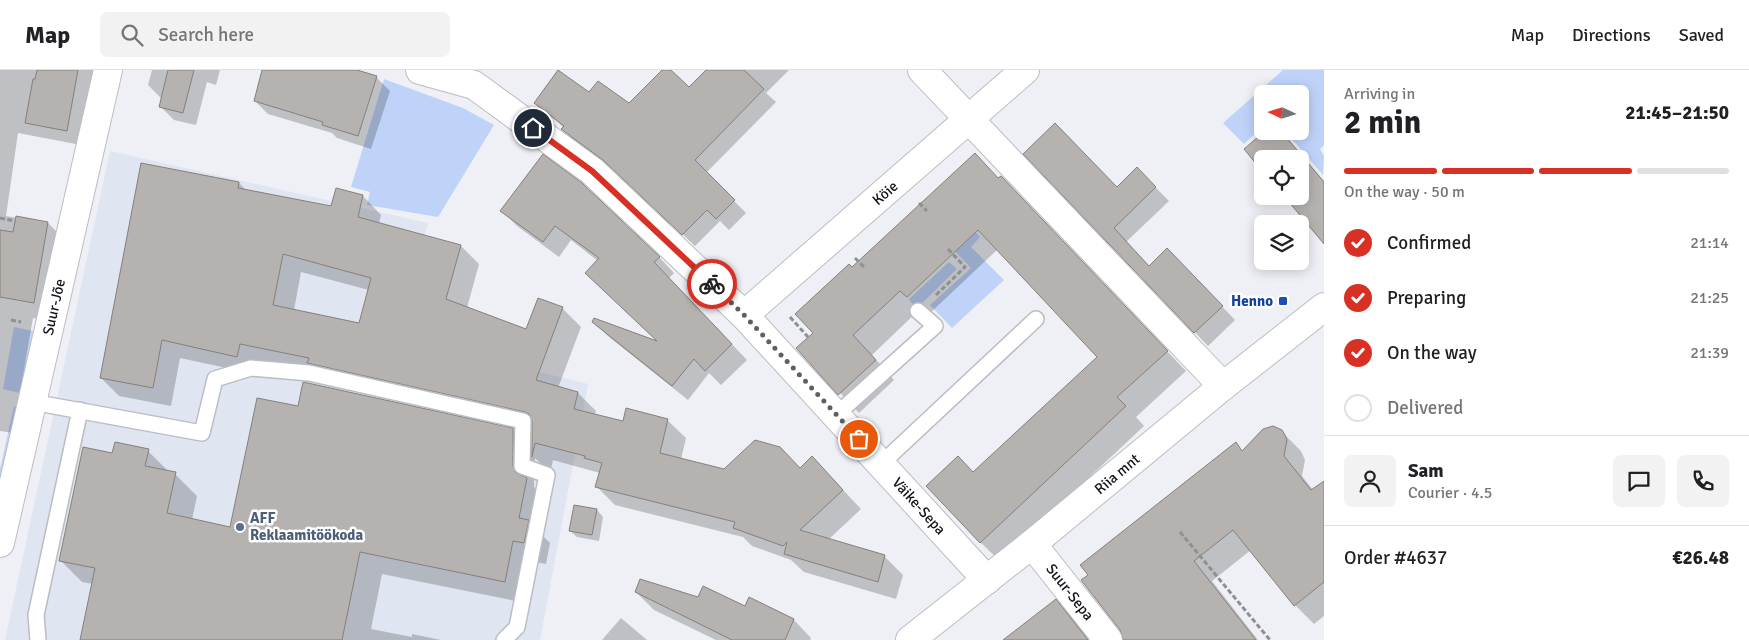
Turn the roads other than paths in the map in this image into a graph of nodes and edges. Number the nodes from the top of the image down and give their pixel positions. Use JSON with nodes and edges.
{"nodes":[{"id":1,"x":108,"y":70,"type":"edge"},
{"id":2,"x":420,"y":70,"type":"edge"},
{"id":3,"x":922,"y":70,"type":"edge"},
{"id":4,"x":1025,"y":70,"type":"edge"},
{"id":5,"x":481,"y":78,"type":"edge"},
{"id":6,"x":969,"y":120,"type":"junction"},
{"id":7,"x":1324,"y":307,"type":"edge"},
{"id":8,"x":918,"y":311,"type":"road end"},
{"id":9,"x":744,"y":315,"type":"junction"},
{"id":10,"x":1036,"y":319,"type":"dead end"},
{"id":11,"x":1223,"y":386,"type":"junction"},
{"id":12,"x":32,"y":402,"type":"junction"},
{"id":13,"x":80,"y":410,"type":"junction"},
{"id":14,"x":836,"y":415,"type":"junction"},
{"id":15,"x":881,"y":464,"type":"junction"},
{"id":16,"x":0,"y":543,"type":"edge"},
{"id":17,"x":1032,"y":544,"type":"junction"},
{"id":18,"x":987,"y":580,"type":"junction"},
{"id":19,"x":38,"y":640,"type":"edge"},
{"id":20,"x":504,"y":640,"type":"edge"},
{"id":21,"x":910,"y":640,"type":"edge"},
{"id":22,"x":1108,"y":640,"type":"edge"}],
"edges":[{"from":1,"to":12,"type":"street","name":"Suur-Jõe"},
{"from":2,"to":5,"type":"street","name":"Väike-Sepa"},
{"from":3,"to":6,"type":"street"},
{"from":4,"to":6,"type":"street","name":"Köie"},
{"from":5,"to":9,"type":"street","name":"Väike-Sepa"},
{"from":6,"to":9,"type":"street","name":"Köie"},
{"from":6,"to":11,"type":"street"},
{"from":7,"to":11,"type":"street","name":"Riia mnt"},
{"from":8,"to":14,"type":"lane"},
{"from":9,"to":14,"type":"street","name":"Väike-Sepa"},
{"from":10,"to":15,"type":"lane"},
{"from":11,"to":17,"type":"street","name":"Riia mnt"},
{"from":12,"to":13,"type":"lane"},
{"from":12,"to":16,"type":"street","name":"Suur-Jõe"},
{"from":13,"to":19,"type":"lane"},
{"from":13,"to":20,"type":"lane"},
{"from":14,"to":15,"type":"street","name":"Väike-Sepa"},
{"from":15,"to":18,"type":"street","name":"Väike-Sepa"},
{"from":17,"to":18,"type":"street","name":"Riia mnt"},
{"from":17,"to":22,"type":"street","name":"Suur-Sepa"},
{"from":18,"to":21,"type":"street","name":"Riia mnt"}]}
